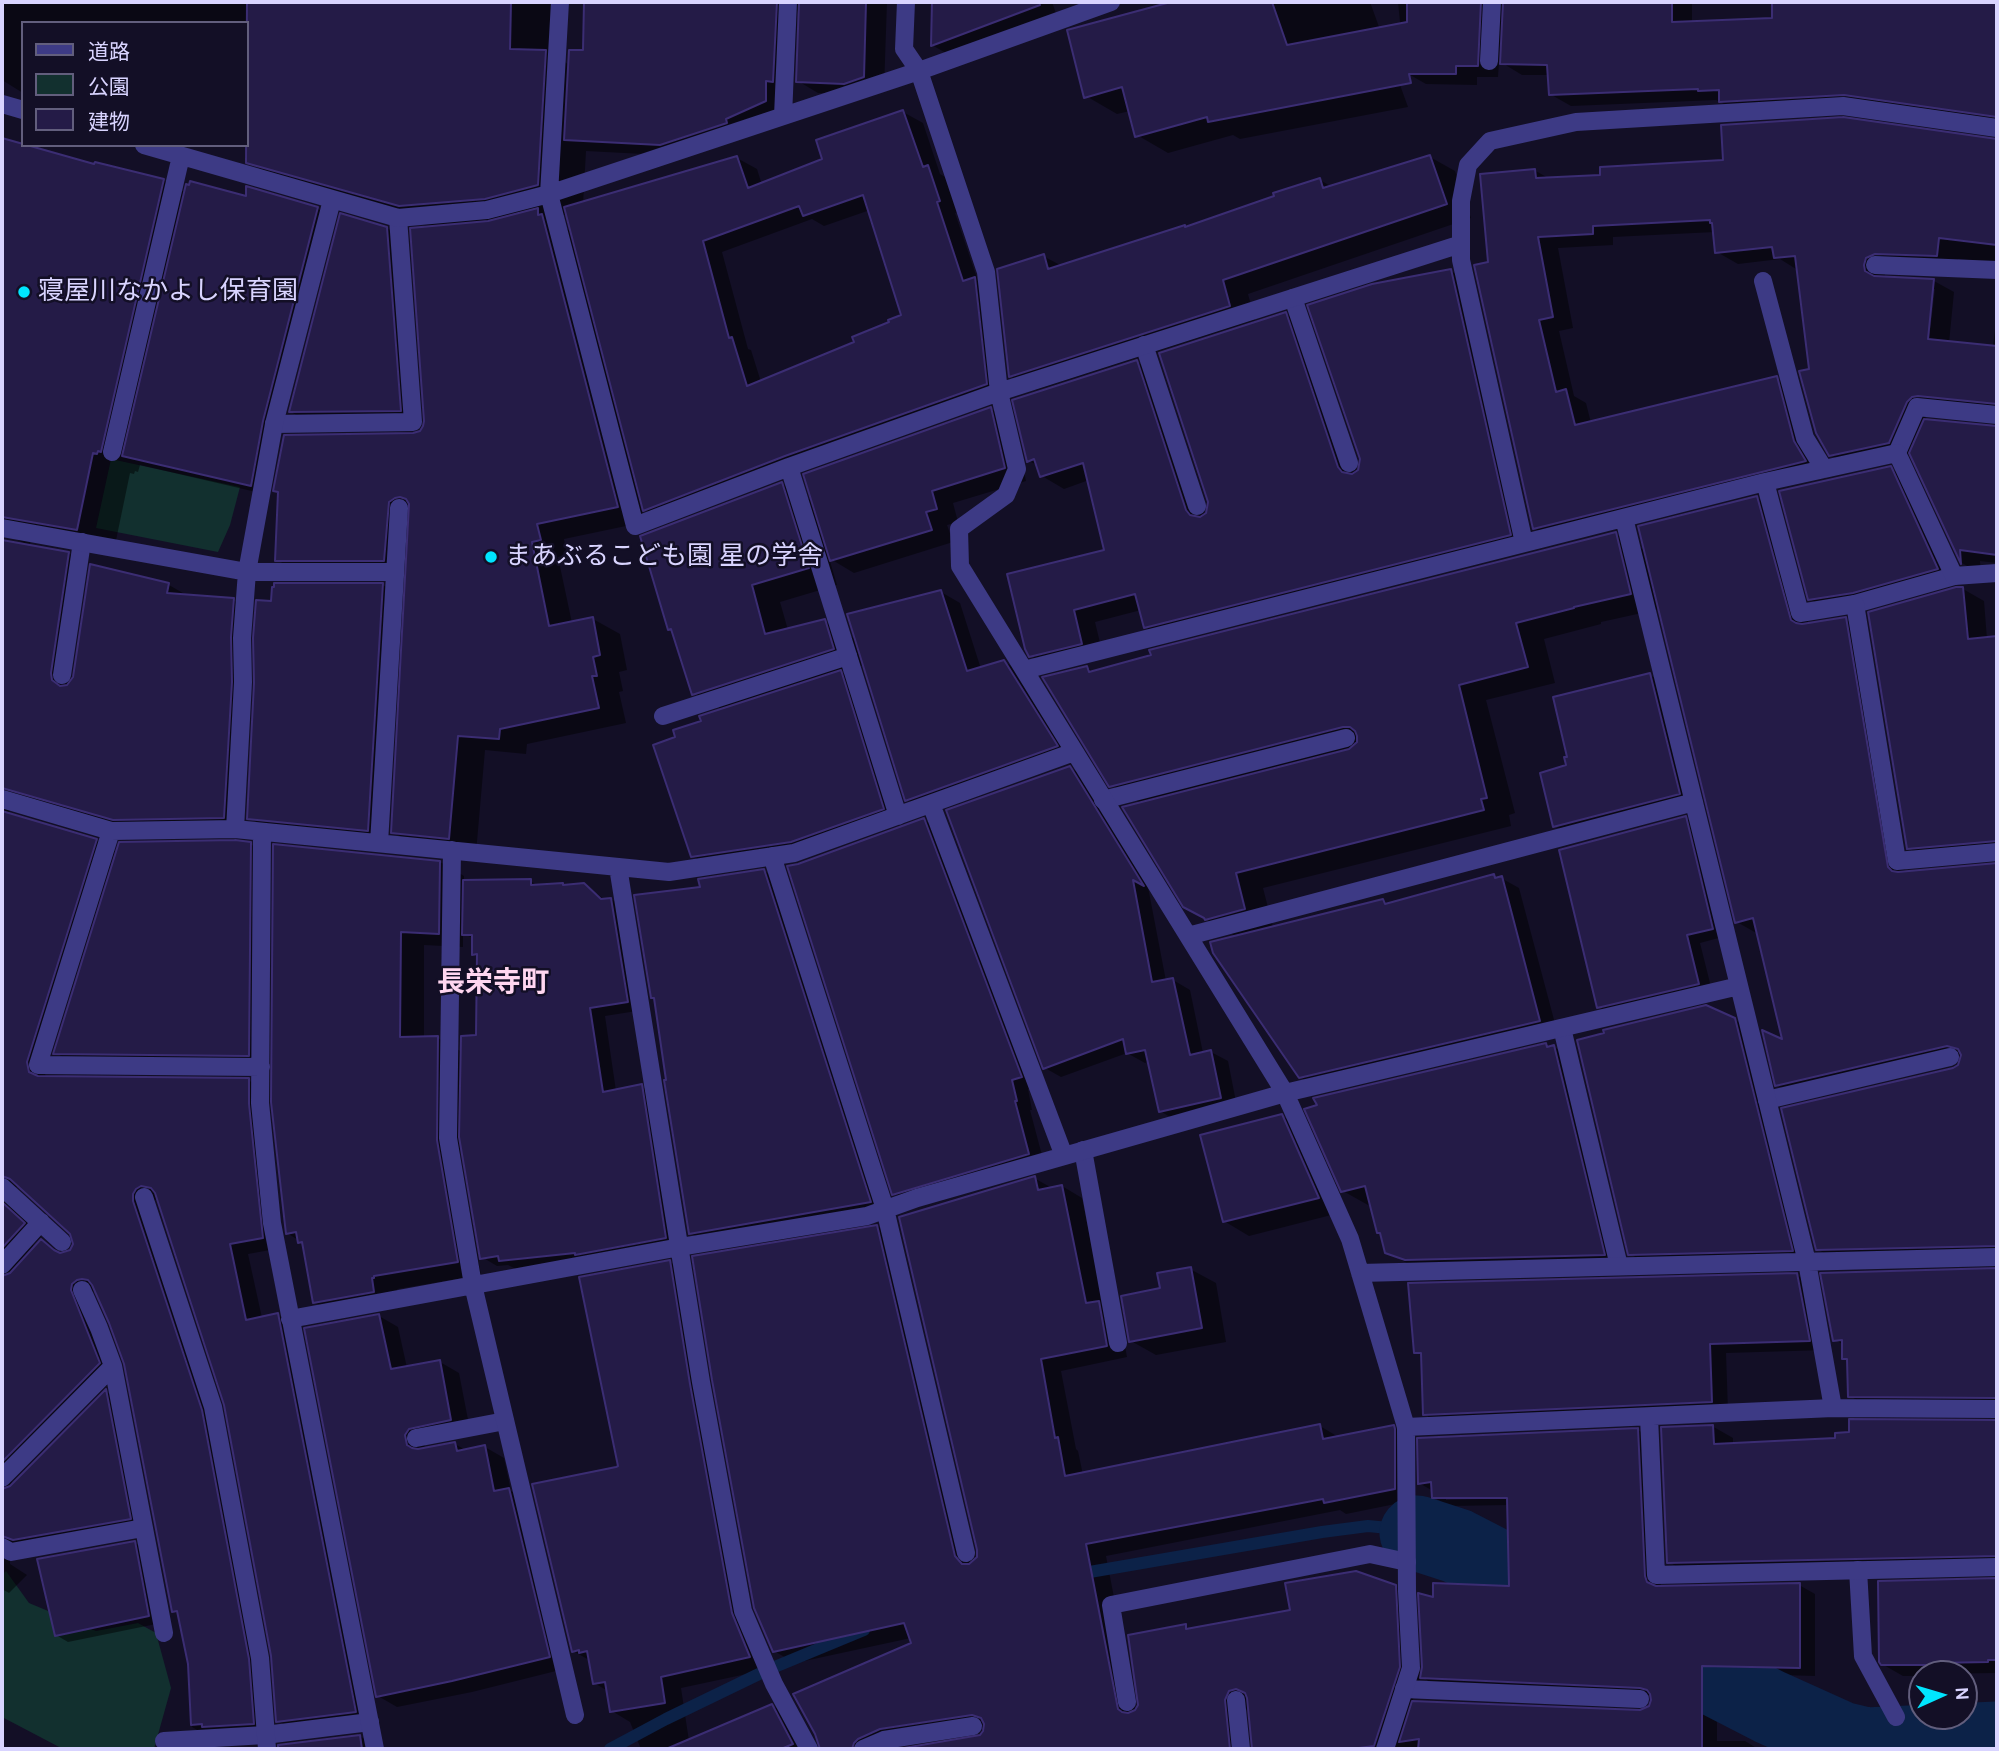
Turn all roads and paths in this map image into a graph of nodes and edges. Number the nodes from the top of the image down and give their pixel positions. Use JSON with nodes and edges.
{"nodes":[{"id":1,"x":560,"y":2,"type":"edge"},
{"id":2,"x":788,"y":2,"type":"edge"},
{"id":3,"x":906,"y":2,"type":"edge"},
{"id":4,"x":1111,"y":2,"type":"edge"},
{"id":5,"x":1492,"y":2,"type":"edge"},
{"id":6,"x":1489,"y":61,"type":"dead end"},
{"id":7,"x":919,"y":71,"type":"junction"},
{"id":8,"x":2,"y":104,"type":"edge"},
{"id":9,"x":21,"y":109,"type":"edge"},
{"id":10,"x":783,"y":116,"type":"junction"},
{"id":11,"x":1997,"y":128,"type":"edge"},
{"id":12,"x":151,"y":147,"type":"edge"},
{"id":13,"x":181,"y":156,"type":"junction"},
{"id":14,"x":549,"y":194,"type":"junction"},
{"id":15,"x":332,"y":200,"type":"junction"},
{"id":16,"x":398,"y":218,"type":"junction"},
{"id":17,"x":1461,"y":244,"type":"junction"},
{"id":18,"x":1875,"y":265,"type":"dead end"},
{"id":19,"x":1997,"y":270,"type":"edge"},
{"id":20,"x":1763,"y":281,"type":"dead end"},
{"id":21,"x":1293,"y":298,"type":"junction"},
{"id":22,"x":1144,"y":345,"type":"junction"},
{"id":23,"x":999,"y":392,"type":"junction"},
{"id":24,"x":1997,"y":415,"type":"edge"},
{"id":25,"x":274,"y":424,"type":"junction"},
{"id":26,"x":112,"y":452,"type":"dead end"},
{"id":27,"x":1897,"y":453,"type":"junction"},
{"id":28,"x":1349,"y":463,"type":"dead end"},
{"id":29,"x":789,"y":467,"type":"junction"},
{"id":30,"x":1824,"y":469,"type":"junction"},
{"id":31,"x":1765,"y":482,"type":"junction"},
{"id":32,"x":1197,"y":506,"type":"dead end"},
{"id":33,"x":399,"y":508,"type":"dead end"},
{"id":34,"x":1623,"y":518,"type":"junction"},
{"id":35,"x":2,"y":528,"type":"edge"},
{"id":36,"x":82,"y":542,"type":"junction"},
{"id":37,"x":1524,"y":543,"type":"junction"},
{"id":38,"x":247,"y":572,"type":"junction"},
{"id":39,"x":395,"y":572,"type":"junction"},
{"id":40,"x":1997,"y":573,"type":"edge"},
{"id":41,"x":1954,"y":576,"type":"junction"},
{"id":42,"x":1855,"y":604,"type":"junction"},
{"id":43,"x":848,"y":656,"type":"junction"},
{"id":44,"x":1024,"y":670,"type":"junction"},
{"id":45,"x":62,"y":676,"type":"dead end"},
{"id":46,"x":663,"y":716,"type":"dead end"},
{"id":47,"x":1346,"y":738,"type":"dead end"},
{"id":48,"x":1074,"y":752,"type":"junction"},
{"id":49,"x":2,"y":799,"type":"edge"},
{"id":50,"x":1104,"y":800,"type":"junction"},
{"id":51,"x":1694,"y":802,"type":"junction"},
{"id":52,"x":931,"y":804,"type":"junction"},
{"id":53,"x":898,"y":816,"type":"junction"},
{"id":54,"x":235,"y":829,"type":"junction"},
{"id":55,"x":111,"y":831,"type":"junction"},
{"id":56,"x":262,"y":832,"type":"junction"},
{"id":57,"x":379,"y":844,"type":"junction"},
{"id":58,"x":452,"y":850,"type":"junction"},
{"id":59,"x":1997,"y":852,"type":"edge"},
{"id":60,"x":772,"y":856,"type":"junction"},
{"id":61,"x":618,"y":866,"type":"junction"},
{"id":62,"x":1188,"y":936,"type":"junction"},
{"id":63,"x":1739,"y":986,"type":"junction"},
{"id":64,"x":1562,"y":1027,"type":"junction"},
{"id":65,"x":1950,"y":1057,"type":"dead end"},
{"id":66,"x":261,"y":1067,"type":"junction"},
{"id":67,"x":1284,"y":1093,"type":"junction"},
{"id":68,"x":1767,"y":1100,"type":"junction"},
{"id":69,"x":1083,"y":1150,"type":"junction"},
{"id":70,"x":1064,"y":1156,"type":"junction"},
{"id":71,"x":2,"y":1187,"type":"edge"},
{"id":72,"x":144,"y":1197,"type":"dead end"},
{"id":73,"x":885,"y":1209,"type":"junction"},
{"id":74,"x":41,"y":1222,"type":"junction"},
{"id":75,"x":62,"y":1242,"type":"dead end"},
{"id":76,"x":680,"y":1247,"type":"junction"},
{"id":77,"x":1997,"y":1257,"type":"edge"},
{"id":78,"x":1807,"y":1262,"type":"junction"},
{"id":79,"x":2,"y":1265,"type":"edge"},
{"id":80,"x":1619,"y":1266,"type":"junction"},
{"id":81,"x":1360,"y":1273,"type":"junction"},
{"id":82,"x":473,"y":1284,"type":"junction"},
{"id":83,"x":82,"y":1290,"type":"dead end"},
{"id":84,"x":290,"y":1319,"type":"junction"},
{"id":85,"x":1118,"y":1343,"type":"dead end"},
{"id":86,"x":113,"y":1366,"type":"junction"},
{"id":87,"x":1833,"y":1408,"type":"junction"},
{"id":88,"x":1997,"y":1409,"type":"edge"},
{"id":89,"x":1649,"y":1417,"type":"junction"},
{"id":90,"x":505,"y":1421,"type":"junction"},
{"id":91,"x":1406,"y":1427,"type":"junction"},
{"id":92,"x":416,"y":1438,"type":"dead end"},
{"id":93,"x":2,"y":1478,"type":"edge"},
{"id":94,"x":143,"y":1528,"type":"junction"},
{"id":95,"x":2,"y":1547,"type":"edge"},
{"id":96,"x":965,"y":1553,"type":"dead end"},
{"id":97,"x":1407,"y":1562,"type":"junction"},
{"id":98,"x":1997,"y":1567,"type":"edge"},
{"id":99,"x":1858,"y":1570,"type":"junction"},
{"id":100,"x":164,"y":1633,"type":"dead end"},
{"id":101,"x":1404,"y":1689,"type":"junction"},
{"id":102,"x":1640,"y":1699,"type":"dead end"},
{"id":103,"x":1236,"y":1700,"type":"dead end"},
{"id":104,"x":1127,"y":1702,"type":"dead end"},
{"id":105,"x":575,"y":1715,"type":"dead end"},
{"id":106,"x":1896,"y":1717,"type":"dead end"},
{"id":107,"x":370,"y":1722,"type":"junction"},
{"id":108,"x":973,"y":1726,"type":"dead end"},
{"id":109,"x":164,"y":1741,"type":"dead end"},
{"id":110,"x":266,"y":1742,"type":"edge"},
{"id":111,"x":375,"y":1749,"type":"edge"},
{"id":112,"x":809,"y":1749,"type":"edge"},
{"id":113,"x":863,"y":1749,"type":"edge"},
{"id":114,"x":1241,"y":1749,"type":"edge"},
{"id":115,"x":1385,"y":1749,"type":"edge"}],
"edges":[{"from":1,"to":14,"type":"street"},
{"from":2,"to":10,"type":"street"},
{"from":3,"to":7,"type":"street"},
{"from":4,"to":7,"type":"street"},
{"from":5,"to":6,"type":"street"},
{"from":7,"to":10,"type":"street"},
{"from":7,"to":23,"type":"street"},
{"from":8,"to":9,"type":"street"},
{"from":10,"to":14,"type":"street"},
{"from":11,"to":17,"type":"street"},
{"from":12,"to":13,"type":"street"},
{"from":13,"to":15,"type":"street"},
{"from":13,"to":26,"type":"street"},
{"from":14,"to":16,"type":"street"},
{"from":14,"to":29,"type":"street"},
{"from":15,"to":16,"type":"street"},
{"from":15,"to":25,"type":"street"},
{"from":16,"to":25,"type":"street"},
{"from":17,"to":21,"type":"street"},
{"from":17,"to":37,"type":"street"},
{"from":18,"to":19,"type":"street"},
{"from":20,"to":30,"type":"street"},
{"from":21,"to":22,"type":"street"},
{"from":21,"to":28,"type":"street"},
{"from":22,"to":23,"type":"street"},
{"from":22,"to":32,"type":"street"},
{"from":23,"to":29,"type":"street"},
{"from":23,"to":44,"type":"street"},
{"from":24,"to":27,"type":"street"},
{"from":25,"to":38,"type":"street"},
{"from":27,"to":30,"type":"street"},
{"from":27,"to":41,"type":"street"},
{"from":29,"to":43,"type":"street"},
{"from":30,"to":31,"type":"street"},
{"from":31,"to":34,"type":"street"},
{"from":31,"to":42,"type":"street"},
{"from":33,"to":39,"type":"street"},
{"from":34,"to":37,"type":"street"},
{"from":34,"to":51,"type":"street"},
{"from":35,"to":36,"type":"street"},
{"from":36,"to":38,"type":"street"},
{"from":36,"to":45,"type":"street"},
{"from":37,"to":44,"type":"street"},
{"from":38,"to":39,"type":"street"},
{"from":38,"to":54,"type":"street"},
{"from":39,"to":57,"type":"street"},
{"from":40,"to":41,"type":"street"},
{"from":41,"to":42,"type":"street"},
{"from":42,"to":59,"type":"street"},
{"from":43,"to":46,"type":"street"},
{"from":43,"to":53,"type":"street"},
{"from":44,"to":48,"type":"street"},
{"from":47,"to":50,"type":"street"},
{"from":48,"to":50,"type":"street"},
{"from":48,"to":52,"type":"street"},
{"from":49,"to":55,"type":"street"},
{"from":50,"to":62,"type":"street"},
{"from":51,"to":62,"type":"street"},
{"from":51,"to":63,"type":"street"},
{"from":52,"to":53,"type":"street"},
{"from":52,"to":70,"type":"street"},
{"from":53,"to":60,"type":"street"},
{"from":54,"to":55,"type":"street"},
{"from":54,"to":56,"type":"street"},
{"from":55,"to":66,"type":"street"},
{"from":56,"to":57,"type":"street"},
{"from":56,"to":66,"type":"street"},
{"from":57,"to":58,"type":"street"},
{"from":58,"to":61,"type":"street"},
{"from":58,"to":82,"type":"street"},
{"from":60,"to":61,"type":"street"},
{"from":60,"to":73,"type":"street"},
{"from":61,"to":76,"type":"street"},
{"from":62,"to":67,"type":"street"},
{"from":63,"to":64,"type":"street"},
{"from":63,"to":68,"type":"street"},
{"from":64,"to":67,"type":"street"},
{"from":64,"to":80,"type":"street"},
{"from":65,"to":68,"type":"street"},
{"from":66,"to":84,"type":"street"},
{"from":67,"to":69,"type":"street"},
{"from":67,"to":81,"type":"street"},
{"from":68,"to":78,"type":"street"},
{"from":69,"to":70,"type":"street"},
{"from":69,"to":85,"type":"street"},
{"from":70,"to":73,"type":"street"},
{"from":71,"to":74,"type":"street"},
{"from":72,"to":110,"type":"street"},
{"from":73,"to":76,"type":"street"},
{"from":73,"to":96,"type":"street"},
{"from":74,"to":75,"type":"street"},
{"from":74,"to":79,"type":"street"},
{"from":76,"to":82,"type":"street"},
{"from":76,"to":112,"type":"street"},
{"from":77,"to":78,"type":"street"},
{"from":78,"to":80,"type":"street"},
{"from":78,"to":87,"type":"street"},
{"from":80,"to":81,"type":"street"},
{"from":81,"to":91,"type":"street"},
{"from":82,"to":84,"type":"street"},
{"from":82,"to":90,"type":"street"},
{"from":83,"to":86,"type":"street"},
{"from":84,"to":107,"type":"street"},
{"from":86,"to":93,"type":"street"},
{"from":86,"to":94,"type":"street"},
{"from":87,"to":88,"type":"street"},
{"from":87,"to":89,"type":"street"},
{"from":89,"to":91,"type":"street"},
{"from":89,"to":99,"type":"street"},
{"from":90,"to":92,"type":"street"},
{"from":90,"to":105,"type":"street"},
{"from":91,"to":97,"type":"street"},
{"from":94,"to":95,"type":"street"},
{"from":94,"to":100,"type":"street"},
{"from":97,"to":101,"type":"street"},
{"from":97,"to":104,"type":"street"},
{"from":98,"to":99,"type":"street"},
{"from":99,"to":106,"type":"street"},
{"from":101,"to":102,"type":"street"},
{"from":101,"to":115,"type":"street"},
{"from":103,"to":114,"type":"street"},
{"from":107,"to":110,"type":"street"},
{"from":107,"to":111,"type":"street"},
{"from":108,"to":113,"type":"street"},
{"from":109,"to":110,"type":"street"}]}
